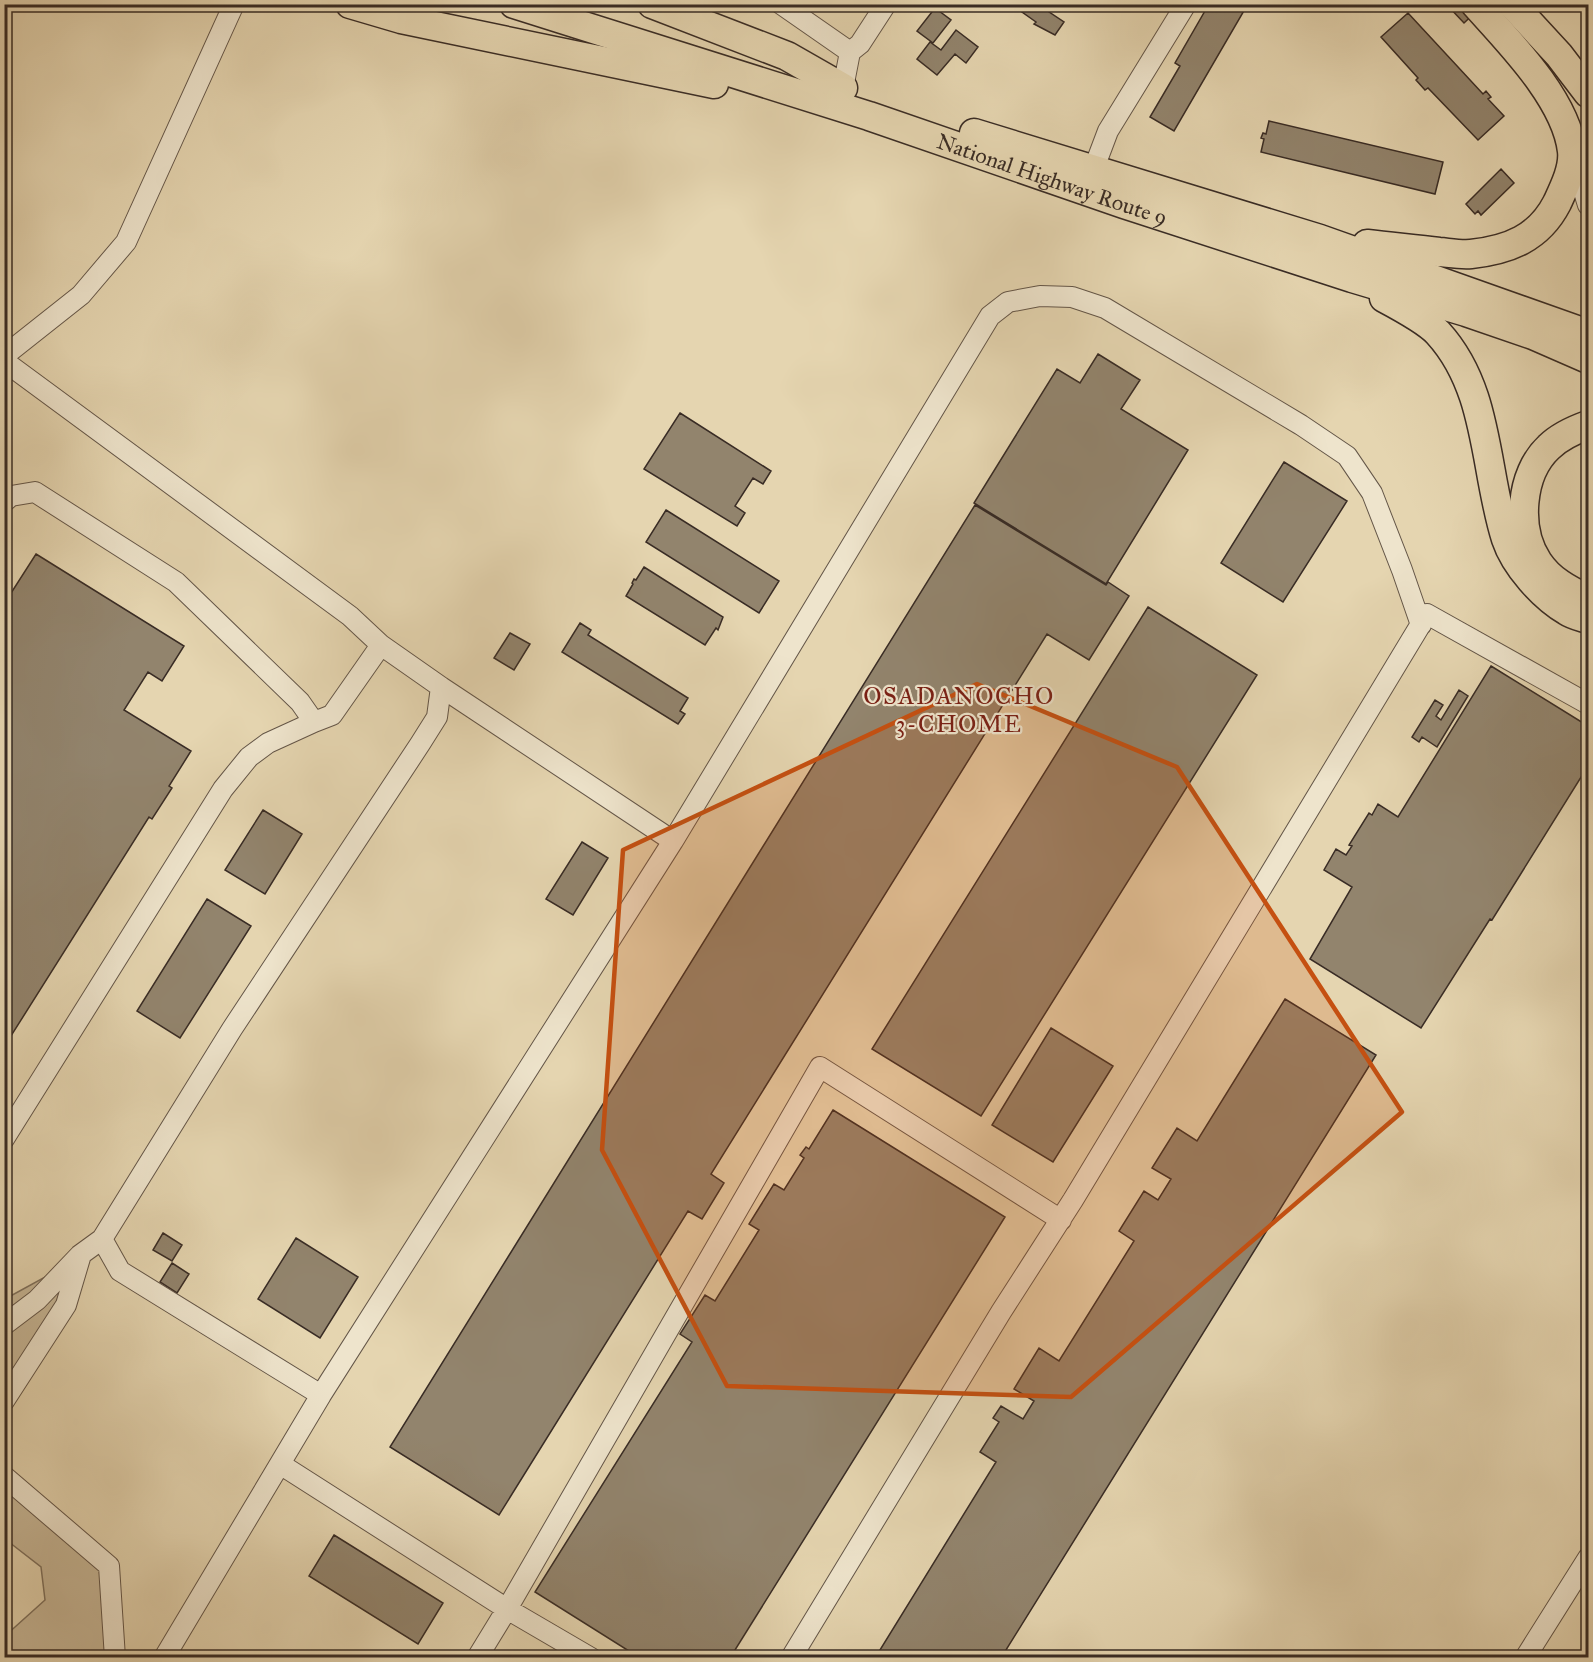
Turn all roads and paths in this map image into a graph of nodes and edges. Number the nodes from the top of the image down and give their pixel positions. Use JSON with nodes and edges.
{"nodes":[{"id":1,"x":234,"y":4,"type":"edge"},
{"id":2,"x":351,"y":4,"type":"edge"},
{"id":3,"x":514,"y":4,"type":"edge"},
{"id":4,"x":572,"y":4,"type":"edge"},
{"id":5,"x":652,"y":4,"type":"edge"},
{"id":6,"x":781,"y":4,"type":"edge"},
{"id":7,"x":886,"y":4,"type":"edge"},
{"id":8,"x":1186,"y":4,"type":"edge"},
{"id":9,"x":1475,"y":4,"type":"edge"},
{"id":10,"x":1512,"y":4,"type":"edge"},
{"id":11,"x":1515,"y":48,"type":"junction"},
{"id":12,"x":850,"y":52,"type":"junction"},
{"id":13,"x":1559,"y":55,"type":"junction"},
{"id":14,"x":1588,"y":81,"type":"edge"},
{"id":15,"x":843,"y":88,"type":"junction"},
{"id":16,"x":1588,"y":93,"type":"edge"},
{"id":17,"x":869,"y":116,"type":"junction"},
{"id":18,"x":1588,"y":124,"type":"edge"},
{"id":19,"x":1573,"y":153,"type":"junction"},
{"id":20,"x":1094,"y":168,"type":"junction"},
{"id":21,"x":1588,"y":205,"type":"edge"},
{"id":22,"x":1320,"y":239,"type":"junction"},
{"id":23,"x":1352,"y":278,"type":"junction"},
{"id":24,"x":1588,"y":334,"type":"edge"},
{"id":25,"x":4,"y":356,"type":"edge"},
{"id":26,"x":1588,"y":359,"type":"edge"},
{"id":27,"x":4,"y":361,"type":"edge"},
{"id":28,"x":1588,"y":425,"type":"edge"},
{"id":29,"x":4,"y":502,"type":"edge"},
{"id":30,"x":1588,"y":599,"type":"edge"},
{"id":31,"x":1588,"y":619,"type":"edge"},
{"id":32,"x":1420,"y":625,"type":"junction"},
{"id":33,"x":381,"y":645,"type":"junction"},
{"id":34,"x":441,"y":687,"type":"junction"},
{"id":35,"x":1588,"y":704,"type":"edge"},
{"id":36,"x":314,"y":722,"type":"junction"},
{"id":37,"x":673,"y":842,"type":"junction"},
{"id":38,"x":4,"y":1139,"type":"edge"},
{"id":39,"x":1061,"y":1220,"type":"junction"},
{"id":40,"x":102,"y":1239,"type":"junction"},
{"id":41,"x":80,"y":1255,"type":"junction"},
{"id":42,"x":4,"y":1325,"type":"edge"},
{"id":43,"x":321,"y":1395,"type":"junction"},
{"id":44,"x":4,"y":1401,"type":"edge"},
{"id":45,"x":280,"y":1464,"type":"junction"},
{"id":46,"x":4,"y":1476,"type":"edge"},
{"id":47,"x":1588,"y":1558,"type":"edge"},
{"id":48,"x":507,"y":1609,"type":"junction"},
{"id":49,"x":115,"y":1658,"type":"edge"},
{"id":50,"x":164,"y":1658,"type":"edge"},
{"id":51,"x":477,"y":1658,"type":"edge"},
{"id":52,"x":591,"y":1658,"type":"edge"},
{"id":53,"x":791,"y":1658,"type":"edge"},
{"id":54,"x":1525,"y":1658,"type":"edge"}],
"edges":[{"from":1,"to":25,"type":"street"},
{"from":2,"to":17,"type":"highway"},
{"from":3,"to":17,"type":"highway","name":"National Highway Route 9"},
{"from":4,"to":15,"type":"highway","name":"National Highway Route 9"},
{"from":5,"to":15,"type":"highway"},
{"from":6,"to":12,"type":"street"},
{"from":7,"to":12,"type":"street"},
{"from":8,"to":20,"type":"street"},
{"from":9,"to":11,"type":"highway"},
{"from":10,"to":13,"type":"highway"},
{"from":11,"to":18,"type":"highway"},
{"from":11,"to":19,"type":"highway"},
{"from":12,"to":15,"type":"street"},
{"from":13,"to":14,"type":"highway"},
{"from":13,"to":16,"type":"highway"},
{"from":15,"to":20,"type":"highway","name":"National Highway Route 9"},
{"from":17,"to":23,"type":"highway","name":"National Highway Route 9"},
{"from":19,"to":21,"type":"street"},
{"from":19,"to":22,"type":"highway"},
{"from":20,"to":22,"type":"highway","name":"National Highway Route 9"},
{"from":22,"to":24,"type":"highway","name":"National Highway Route 9"},
{"from":23,"to":26,"type":"highway","name":"National Highway Route 9"},
{"from":23,"to":31,"type":"highway"},
{"from":27,"to":33,"type":"street"},
{"from":28,"to":30,"type":"highway"},
{"from":29,"to":36,"type":"street"},
{"from":32,"to":35,"type":"street"},
{"from":32,"to":37,"type":"street"},
{"from":32,"to":39,"type":"street"},
{"from":33,"to":34,"type":"street"},
{"from":33,"to":36,"type":"street"},
{"from":34,"to":37,"type":"street"},
{"from":34,"to":40,"type":"street"},
{"from":36,"to":38,"type":"street"},
{"from":37,"to":43,"type":"street"},
{"from":39,"to":48,"type":"street"},
{"from":39,"to":53,"type":"street"},
{"from":40,"to":41,"type":"street"},
{"from":40,"to":43,"type":"street"},
{"from":41,"to":42,"type":"street"},
{"from":41,"to":44,"type":"street"},
{"from":43,"to":45,"type":"street"},
{"from":45,"to":48,"type":"street"},
{"from":45,"to":50,"type":"street"},
{"from":46,"to":49,"type":"street"},
{"from":47,"to":54,"type":"street"},
{"from":48,"to":51,"type":"street"},
{"from":48,"to":52,"type":"street"}]}
